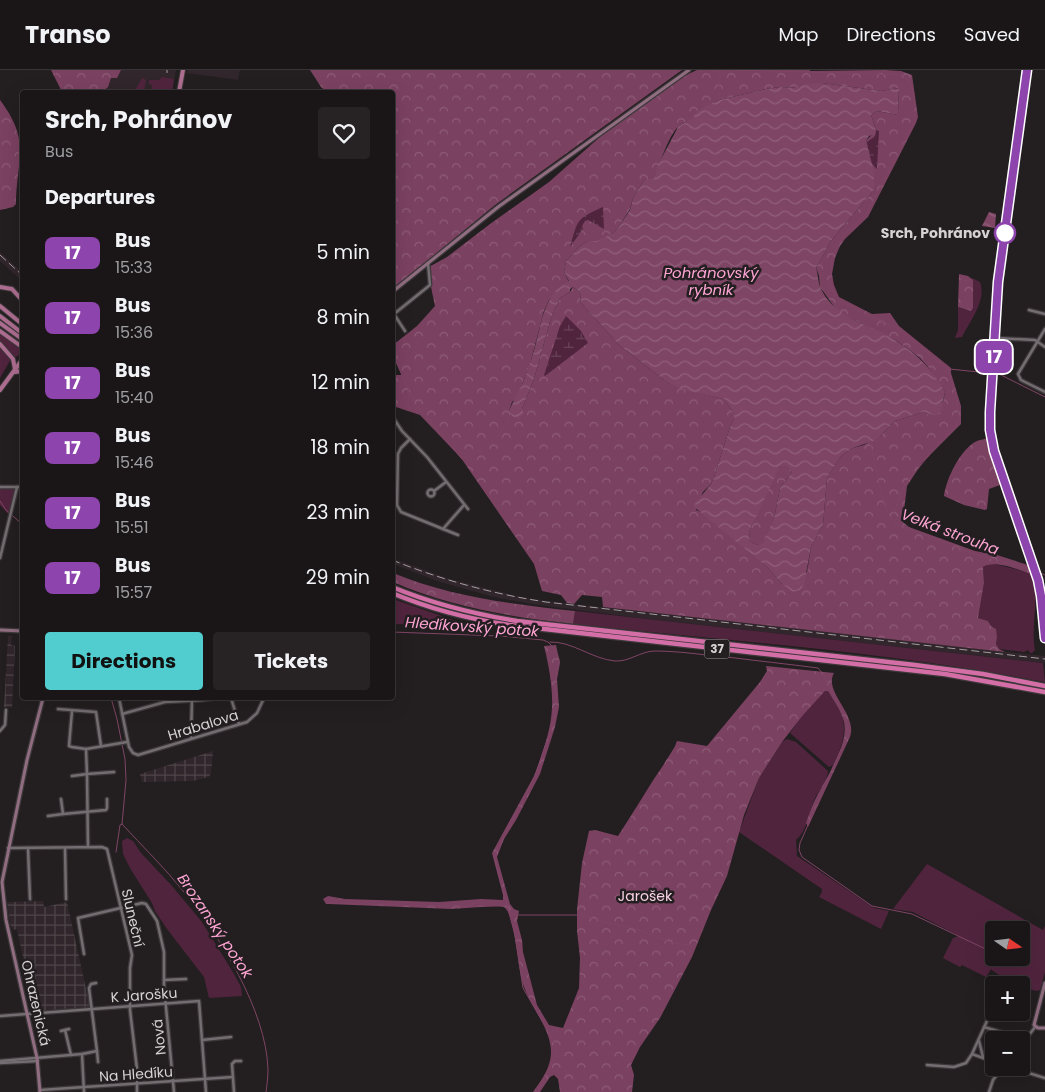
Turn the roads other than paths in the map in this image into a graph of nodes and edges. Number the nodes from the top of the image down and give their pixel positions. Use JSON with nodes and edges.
{"nodes":[{"id":1,"x":183,"y":70,"type":"edge"},
{"id":2,"x":689,"y":70,"type":"edge"},
{"id":3,"x":1028,"y":70,"type":"edge"},
{"id":4,"x":179,"y":90,"type":"edge"},
{"id":5,"x":428,"y":262,"type":"junction"},
{"id":6,"x":0,"y":287,"type":"edge"},
{"id":7,"x":12,"y":290,"type":"junction"},
{"id":8,"x":395,"y":290,"type":"edge"},
{"id":9,"x":0,"y":292,"type":"edge"},
{"id":10,"x":20,"y":298,"type":"edge"},
{"id":11,"x":0,"y":306,"type":"edge"},
{"id":12,"x":1029,"y":310,"type":"dead end"},
{"id":13,"x":395,"y":311,"type":"edge"},
{"id":14,"x":1045,"y":314,"type":"edge"},
{"id":15,"x":395,"y":315,"type":"edge"},
{"id":16,"x":0,"y":316,"type":"edge"},
{"id":17,"x":20,"y":322,"type":"edge"},
{"id":18,"x":0,"y":323,"type":"edge"},
{"id":19,"x":1045,"y":330,"type":"edge"},
{"id":20,"x":0,"y":331,"type":"edge"},
{"id":21,"x":20,"y":331,"type":"edge"},
{"id":22,"x":405,"y":331,"type":"dead end"},
{"id":23,"x":20,"y":338,"type":"edge"},
{"id":24,"x":995,"y":338,"type":"junction"},
{"id":25,"x":1038,"y":342,"type":"junction"},
{"id":26,"x":0,"y":344,"type":"edge"},
{"id":27,"x":20,"y":346,"type":"edge"},
{"id":28,"x":1045,"y":347,"type":"edge"},
{"id":29,"x":19,"y":365,"type":"edge"},
{"id":30,"x":20,"y":371,"type":"edge"},
{"id":31,"x":13,"y":373,"type":"junction"},
{"id":32,"x":0,"y":390,"type":"edge"},
{"id":33,"x":1045,"y":392,"type":"edge"},
{"id":34,"x":395,"y":420,"type":"edge"},
{"id":35,"x":410,"y":439,"type":"junction"},
{"id":36,"x":446,"y":482,"type":"junction"},
{"id":37,"x":0,"y":487,"type":"edge"},
{"id":38,"x":18,"y":487,"type":"joint"},
{"id":39,"x":434,"y":491,"type":"dead end"},
{"id":40,"x":464,"y":505,"type":"junction"},
{"id":41,"x":468,"y":509,"type":"dead end"},
{"id":42,"x":444,"y":529,"type":"junction"},
{"id":43,"x":458,"y":535,"type":"dead end"},
{"id":44,"x":0,"y":558,"type":"edge"},
{"id":45,"x":395,"y":588,"type":"edge"},
{"id":46,"x":395,"y":594,"type":"edge"},
{"id":47,"x":0,"y":630,"type":"edge"},
{"id":48,"x":20,"y":631,"type":"edge"},
{"id":49,"x":1045,"y":638,"type":"edge"},
{"id":50,"x":1045,"y":686,"type":"edge"},
{"id":51,"x":1045,"y":692,"type":"edge"},
{"id":52,"x":43,"y":700,"type":"edge"},
{"id":53,"x":119,"y":700,"type":"edge"},
{"id":54,"x":183,"y":700,"type":"edge"},
{"id":55,"x":192,"y":700,"type":"edge"},
{"id":56,"x":232,"y":700,"type":"edge"},
{"id":57,"x":263,"y":700,"type":"edge"},
{"id":58,"x":58,"y":709,"type":"dead end"},
{"id":59,"x":6,"y":710,"type":"dead end"},
{"id":60,"x":72,"y":711,"type":"junction"},
{"id":61,"x":122,"y":714,"type":"junction"},
{"id":62,"x":239,"y":724,"type":"junction"},
{"id":63,"x":0,"y":731,"type":"edge"},
{"id":64,"x":192,"y":739,"type":"junction"},
{"id":65,"x":125,"y":743,"type":"junction"},
{"id":66,"x":101,"y":746,"type":"junction"},
{"id":67,"x":86,"y":749,"type":"junction"},
{"id":68,"x":114,"y":772,"type":"dead end"},
{"id":69,"x":87,"y":774,"type":"junction"},
{"id":70,"x":72,"y":776,"type":"dead end"},
{"id":71,"x":61,"y":799,"type":"dead end"},
{"id":72,"x":107,"y":799,"type":"dead end"},
{"id":73,"x":87,"y":812,"type":"junction"},
{"id":74,"x":63,"y":814,"type":"junction"},
{"id":75,"x":48,"y":816,"type":"dead end"},
{"id":76,"x":88,"y":847,"type":"junction"},
{"id":77,"x":8,"y":848,"type":"junction"},
{"id":78,"x":28,"y":848,"type":"junction"},
{"id":79,"x":65,"y":848,"type":"junction"},
{"id":80,"x":30,"y":899,"type":"dead end"},
{"id":81,"x":66,"y":899,"type":"dead end"},
{"id":82,"x":121,"y":908,"type":"junction"},
{"id":83,"x":84,"y":954,"type":"dead end"},
{"id":84,"x":186,"y":979,"type":"dead end"},
{"id":85,"x":164,"y":980,"type":"junction"},
{"id":86,"x":96,"y":983,"type":"dead end"},
{"id":87,"x":1045,"y":983,"type":"edge"},
{"id":88,"x":166,"y":1003,"type":"junction"},
{"id":89,"x":130,"y":1006,"type":"junction"},
{"id":90,"x":92,"y":1009,"type":"junction"},
{"id":91,"x":27,"y":1014,"type":"junction"},
{"id":92,"x":0,"y":1016,"type":"edge"},
{"id":93,"x":987,"y":1021,"type":"edge"},
{"id":94,"x":1035,"y":1026,"type":"junction"},
{"id":95,"x":984,"y":1027,"type":"junction"},
{"id":96,"x":1045,"y":1028,"type":"edge"},
{"id":97,"x":61,"y":1031,"type":"dead end"},
{"id":98,"x":998,"y":1031,"type":"edge"},
{"id":99,"x":1030,"y":1032,"type":"edge"},
{"id":100,"x":231,"y":1037,"type":"dead end"},
{"id":101,"x":979,"y":1039,"type":"junction"},
{"id":102,"x":202,"y":1040,"type":"junction"},
{"id":103,"x":97,"y":1051,"type":"junction"},
{"id":104,"x":82,"y":1054,"type":"junction"},
{"id":105,"x":972,"y":1054,"type":"junction"},
{"id":106,"x":71,"y":1056,"type":"junction"},
{"id":107,"x":983,"y":1057,"type":"joint"},
{"id":108,"x":37,"y":1059,"type":"junction"},
{"id":109,"x":241,"y":1061,"type":"dead end"},
{"id":110,"x":0,"y":1062,"type":"edge"},
{"id":111,"x":98,"y":1062,"type":"dead end"},
{"id":112,"x":926,"y":1065,"type":"dead end"},
{"id":113,"x":1030,"y":1073,"type":"edge"},
{"id":114,"x":996,"y":1076,"type":"edge"},
{"id":115,"x":233,"y":1077,"type":"junction"},
{"id":116,"x":1045,"y":1078,"type":"edge"},
{"id":117,"x":205,"y":1079,"type":"junction"},
{"id":118,"x":173,"y":1081,"type":"junction"},
{"id":119,"x":137,"y":1084,"type":"junction"},
{"id":120,"x":84,"y":1090,"type":"edge"},
{"id":121,"x":40,"y":1091,"type":"edge"},
{"id":122,"x":137,"y":1092,"type":"edge"},
{"id":123,"x":174,"y":1092,"type":"edge"},
{"id":124,"x":206,"y":1092,"type":"edge"},
{"id":125,"x":234,"y":1092,"type":"edge"},
{"id":126,"x":989,"y":1092,"type":"edge"}],
"edges":[{"from":1,"to":4,"type":"main road"},
{"from":2,"to":5,"type":"street"},
{"from":3,"to":24,"type":"street"},
{"from":5,"to":8,"type":"street"},
{"from":5,"to":13,"type":"street"},
{"from":6,"to":7,"type":"main road"},
{"from":7,"to":9,"type":"main road"},
{"from":7,"to":10,"type":"main road"},
{"from":11,"to":17,"type":"main road"},
{"from":12,"to":14,"type":"street"},
{"from":15,"to":22,"type":"street"},
{"from":16,"to":21,"type":"main road"},
{"from":18,"to":23,"type":"main road"},
{"from":19,"to":25,"type":"street"},
{"from":20,"to":27,"type":"main road"},
{"from":24,"to":25,"type":"street"},
{"from":24,"to":49,"type":"street"},
{"from":25,"to":28,"type":"street"},
{"from":25,"to":33,"type":"street"},
{"from":26,"to":31,"type":"main road"},
{"from":29,"to":31,"type":"main road"},
{"from":30,"to":31,"type":"main road"},
{"from":31,"to":32,"type":"main road"},
{"from":34,"to":35,"type":"street"},
{"from":35,"to":36,"type":"street"},
{"from":35,"to":42,"type":"street"},
{"from":36,"to":39,"type":"street"},
{"from":36,"to":40,"type":"street"},
{"from":37,"to":38,"type":"street"},
{"from":38,"to":44,"type":"street"},
{"from":40,"to":41,"type":"street"},
{"from":40,"to":42,"type":"street"},
{"from":42,"to":43,"type":"street"},
{"from":45,"to":50,"type":"highway","number":"37"},
{"from":46,"to":51,"type":"highway","number":"37"},
{"from":47,"to":48,"type":"street"},
{"from":52,"to":77,"type":"street","name":"Ohrazenická"},
{"from":53,"to":61,"type":"street"},
{"from":54,"to":61,"type":"street"},
{"from":55,"to":64,"type":"street"},
{"from":56,"to":62,"type":"street"},
{"from":57,"to":62,"type":"street","name":"Hrabalova"},
{"from":58,"to":60,"type":"street"},
{"from":59,"to":63,"type":"street"},
{"from":60,"to":66,"type":"street"},
{"from":60,"to":67,"type":"street"},
{"from":61,"to":65,"type":"street"},
{"from":62,"to":64,"type":"street","name":"Hrabalova"},
{"from":64,"to":65,"type":"street","name":"Hrabalova"},
{"from":65,"to":66,"type":"street"},
{"from":66,"to":67,"type":"street"},
{"from":67,"to":69,"type":"street"},
{"from":68,"to":69,"type":"street"},
{"from":69,"to":70,"type":"street"},
{"from":69,"to":73,"type":"street"},
{"from":71,"to":74,"type":"street"},
{"from":72,"to":73,"type":"street"},
{"from":73,"to":74,"type":"street"},
{"from":73,"to":76,"type":"street"},
{"from":74,"to":75,"type":"street"},
{"from":76,"to":79,"type":"street","name":"Sluneční"},
{"from":76,"to":82,"type":"street","name":"Sluneční"},
{"from":77,"to":78,"type":"street","name":"Sluneční"},
{"from":77,"to":91,"type":"street","name":"Ohrazenická"},
{"from":78,"to":79,"type":"street","name":"Sluneční"},
{"from":78,"to":80,"type":"street"},
{"from":79,"to":81,"type":"street"},
{"from":82,"to":83,"type":"street"},
{"from":82,"to":85,"type":"street","name":"Nová"},
{"from":82,"to":89,"type":"street","name":"Sluneční"},
{"from":84,"to":85,"type":"street"},
{"from":85,"to":88,"type":"street","name":"Nová"},
{"from":86,"to":90,"type":"street","name":"K Jarošku"},
{"from":87,"to":94,"type":"street"},
{"from":88,"to":89,"type":"street","name":"K Jarošku"},
{"from":88,"to":102,"type":"street","name":"K Jarošku"},
{"from":88,"to":118,"type":"street","name":"Nová"},
{"from":89,"to":90,"type":"street","name":"K Jarošku"},
{"from":89,"to":119,"type":"street","name":"Sluneční"},
{"from":90,"to":91,"type":"street","name":"K Jarošku"},
{"from":90,"to":103,"type":"street"},
{"from":91,"to":92,"type":"street","name":"K Jarošku"},
{"from":91,"to":108,"type":"street","name":"Ohrazenická"},
{"from":93,"to":95,"type":"street"},
{"from":94,"to":96,"type":"street"},
{"from":94,"to":99,"type":"street"},
{"from":95,"to":98,"type":"street"},
{"from":95,"to":101,"type":"street"},
{"from":97,"to":106,"type":"street"},
{"from":100,"to":102,"type":"street"},
{"from":101,"to":105,"type":"street"},
{"from":101,"to":107,"type":"street"},
{"from":102,"to":117,"type":"street"},
{"from":103,"to":104,"type":"street"},
{"from":103,"to":111,"type":"street"},
{"from":104,"to":106,"type":"street"},
{"from":104,"to":120,"type":"street"},
{"from":105,"to":107,"type":"street"},
{"from":105,"to":112,"type":"street"},
{"from":106,"to":108,"type":"street"},
{"from":108,"to":110,"type":"street"},
{"from":108,"to":121,"type":"street","name":"Ohrazenická"},
{"from":109,"to":115,"type":"street"},
{"from":113,"to":116,"type":"street"},
{"from":114,"to":126,"type":"street"},
{"from":115,"to":117,"type":"street","name":"Na Hledíku"},
{"from":115,"to":125,"type":"street"},
{"from":117,"to":118,"type":"street","name":"Na Hledíku"},
{"from":117,"to":124,"type":"street"},
{"from":118,"to":119,"type":"street","name":"Na Hledíku"},
{"from":118,"to":123,"type":"street","name":"Nová"},
{"from":119,"to":120,"type":"street","name":"Na Hledíku"},
{"from":119,"to":122,"type":"street","name":"Sluneční"},
{"from":120,"to":121,"type":"street","name":"Na Hledíku"}]}
